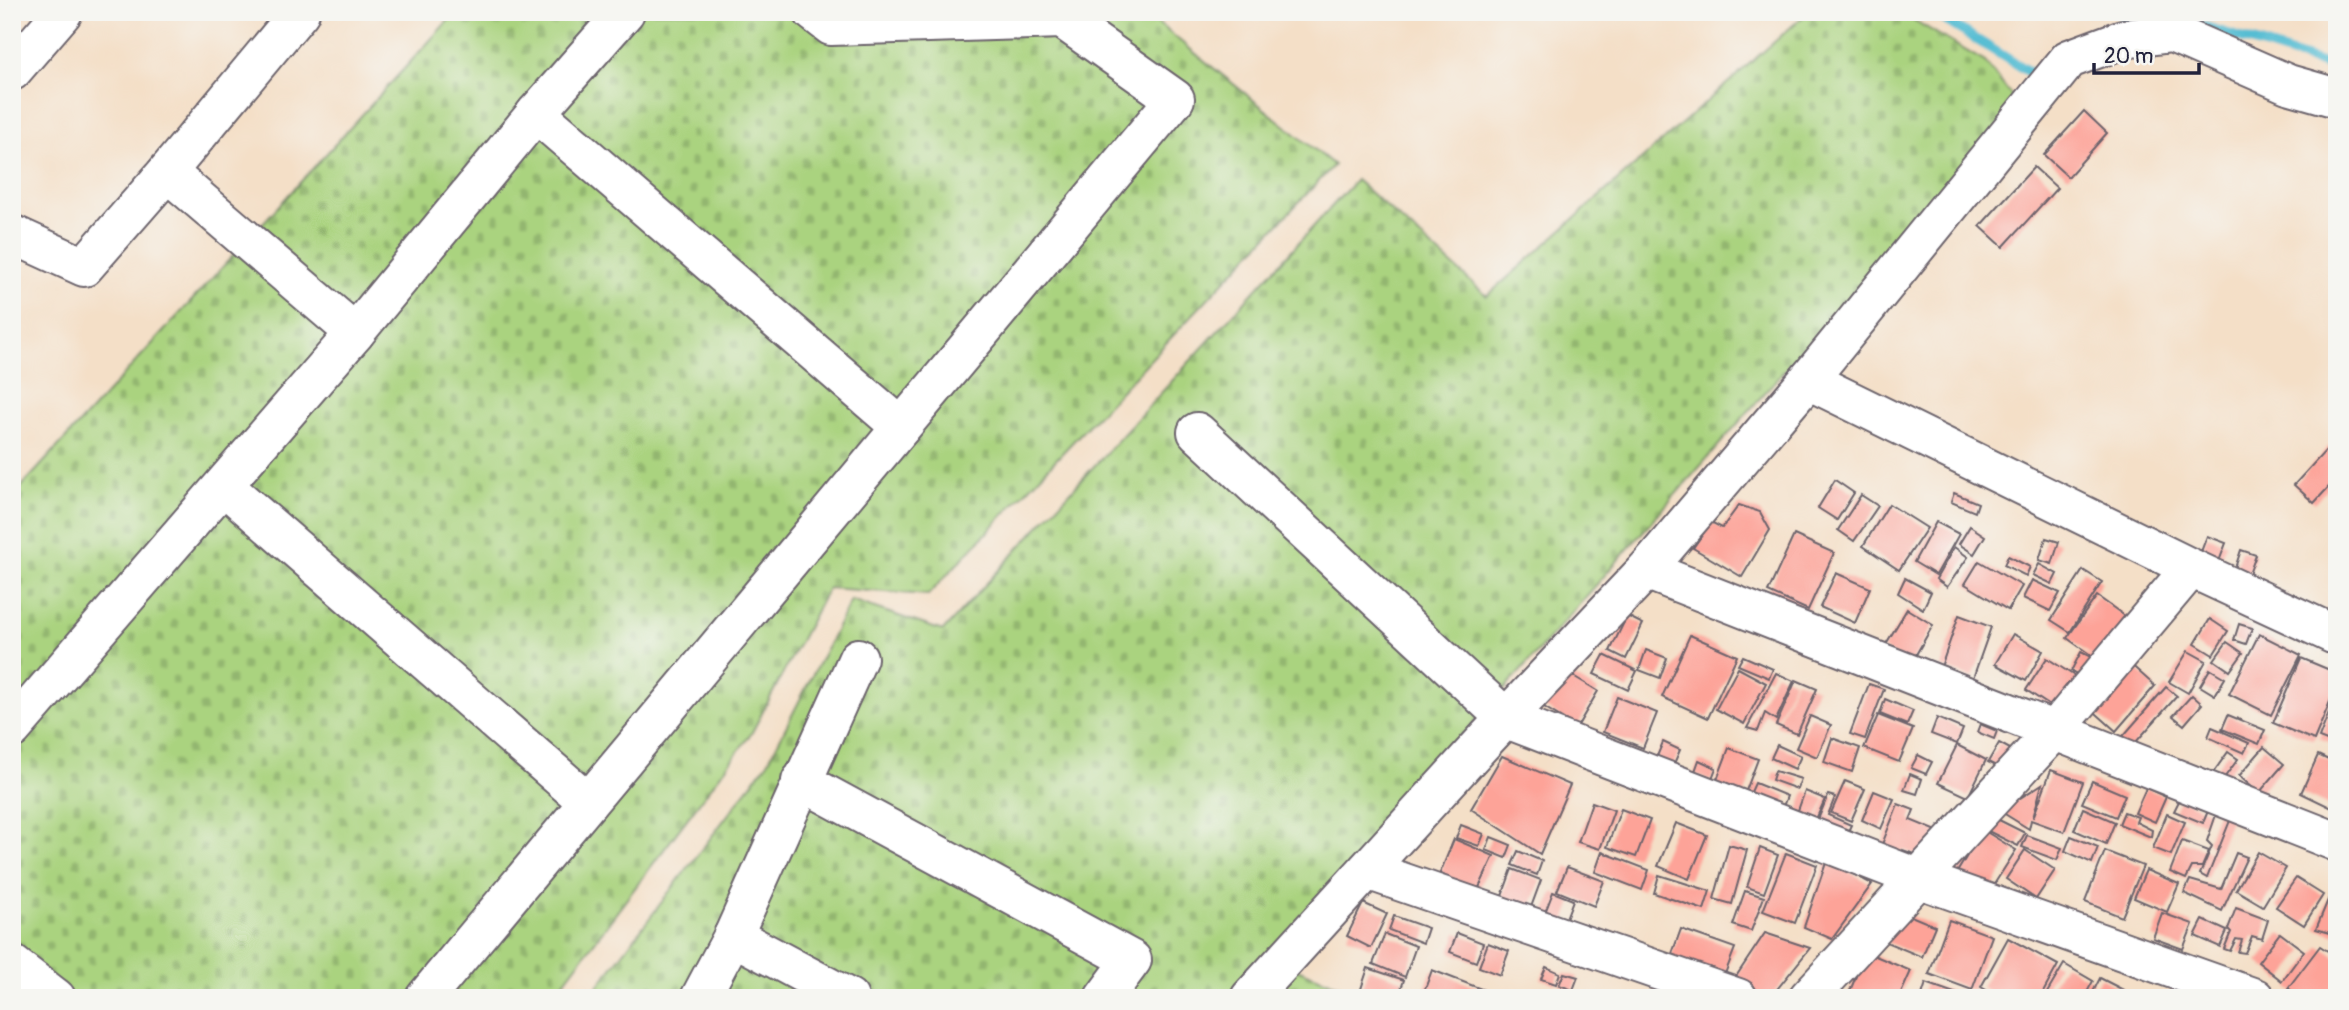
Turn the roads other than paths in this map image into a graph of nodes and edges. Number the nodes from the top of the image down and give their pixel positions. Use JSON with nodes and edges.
{"nodes":[{"id":1,"x":62,"y":12,"type":"edge"},
{"id":2,"x":300,"y":12,"type":"edge"},
{"id":3,"x":625,"y":12,"type":"edge"},
{"id":4,"x":813,"y":12,"type":"edge"},
{"id":5,"x":12,"y":71,"type":"edge"},
{"id":6,"x":2337,"y":98,"type":"edge"},
{"id":7,"x":536,"y":113,"type":"junction"},
{"id":8,"x":167,"y":172,"type":"junction"},
{"id":9,"x":12,"y":234,"type":"edge"},
{"id":10,"x":355,"y":334,"type":"junction"},
{"id":11,"x":1808,"y":380,"type":"junction"},
{"id":12,"x":901,"y":427,"type":"junction"},
{"id":13,"x":1197,"y":432,"type":"dead end"},
{"id":14,"x":224,"y":486,"type":"junction"},
{"id":15,"x":2191,"y":568,"type":"junction"},
{"id":16,"x":1646,"y":570,"type":"junction"},
{"id":17,"x":2337,"y":636,"type":"edge"},
{"id":18,"x":858,"y":658,"type":"dead end"},
{"id":19,"x":1507,"y":719,"type":"junction"},
{"id":20,"x":12,"y":729,"type":"edge"},
{"id":21,"x":2055,"y":730,"type":"junction"},
{"id":22,"x":802,"y":782,"type":"junction"},
{"id":23,"x":588,"y":802,"type":"junction"},
{"id":24,"x":2337,"y":842,"type":"edge"},
{"id":25,"x":1367,"y":870,"type":"junction"},
{"id":26,"x":1920,"y":879,"type":"junction"},
{"id":27,"x":733,"y":936,"type":"junction"},
{"id":28,"x":12,"y":964,"type":"edge"},
{"id":29,"x":56,"y":998,"type":"edge"},
{"id":30,"x":425,"y":998,"type":"edge"},
{"id":31,"x":700,"y":998,"type":"edge"},
{"id":32,"x":849,"y":998,"type":"edge"},
{"id":33,"x":1104,"y":998,"type":"edge"},
{"id":34,"x":1250,"y":998,"type":"edge"},
{"id":35,"x":1738,"y":998,"type":"edge"},
{"id":36,"x":1808,"y":998,"type":"edge"},
{"id":37,"x":2255,"y":998,"type":"edge"}],
"edges":[{"from":1,"to":5,"type":"street"},
{"from":2,"to":8,"type":"street"},
{"from":3,"to":7,"type":"street"},
{"from":4,"to":12,"type":"street"},
{"from":6,"to":11,"type":"street"},
{"from":7,"to":10,"type":"street"},
{"from":7,"to":12,"type":"street"},
{"from":8,"to":9,"type":"street"},
{"from":8,"to":10,"type":"street"},
{"from":10,"to":14,"type":"street"},
{"from":11,"to":15,"type":"street"},
{"from":11,"to":16,"type":"street"},
{"from":12,"to":23,"type":"street"},
{"from":13,"to":19,"type":"street"},
{"from":14,"to":20,"type":"street"},
{"from":14,"to":23,"type":"street"},
{"from":15,"to":17,"type":"street"},
{"from":15,"to":21,"type":"street"},
{"from":16,"to":19,"type":"street"},
{"from":16,"to":21,"type":"street"},
{"from":18,"to":22,"type":"street"},
{"from":19,"to":25,"type":"street"},
{"from":19,"to":26,"type":"street"},
{"from":21,"to":24,"type":"street"},
{"from":21,"to":26,"type":"street"},
{"from":22,"to":27,"type":"street"},
{"from":22,"to":33,"type":"street"},
{"from":23,"to":30,"type":"street"},
{"from":25,"to":34,"type":"street"},
{"from":25,"to":35,"type":"street"},
{"from":26,"to":36,"type":"street"},
{"from":26,"to":37,"type":"street"},
{"from":27,"to":31,"type":"street"},
{"from":27,"to":32,"type":"street"},
{"from":28,"to":29,"type":"street"}]}
